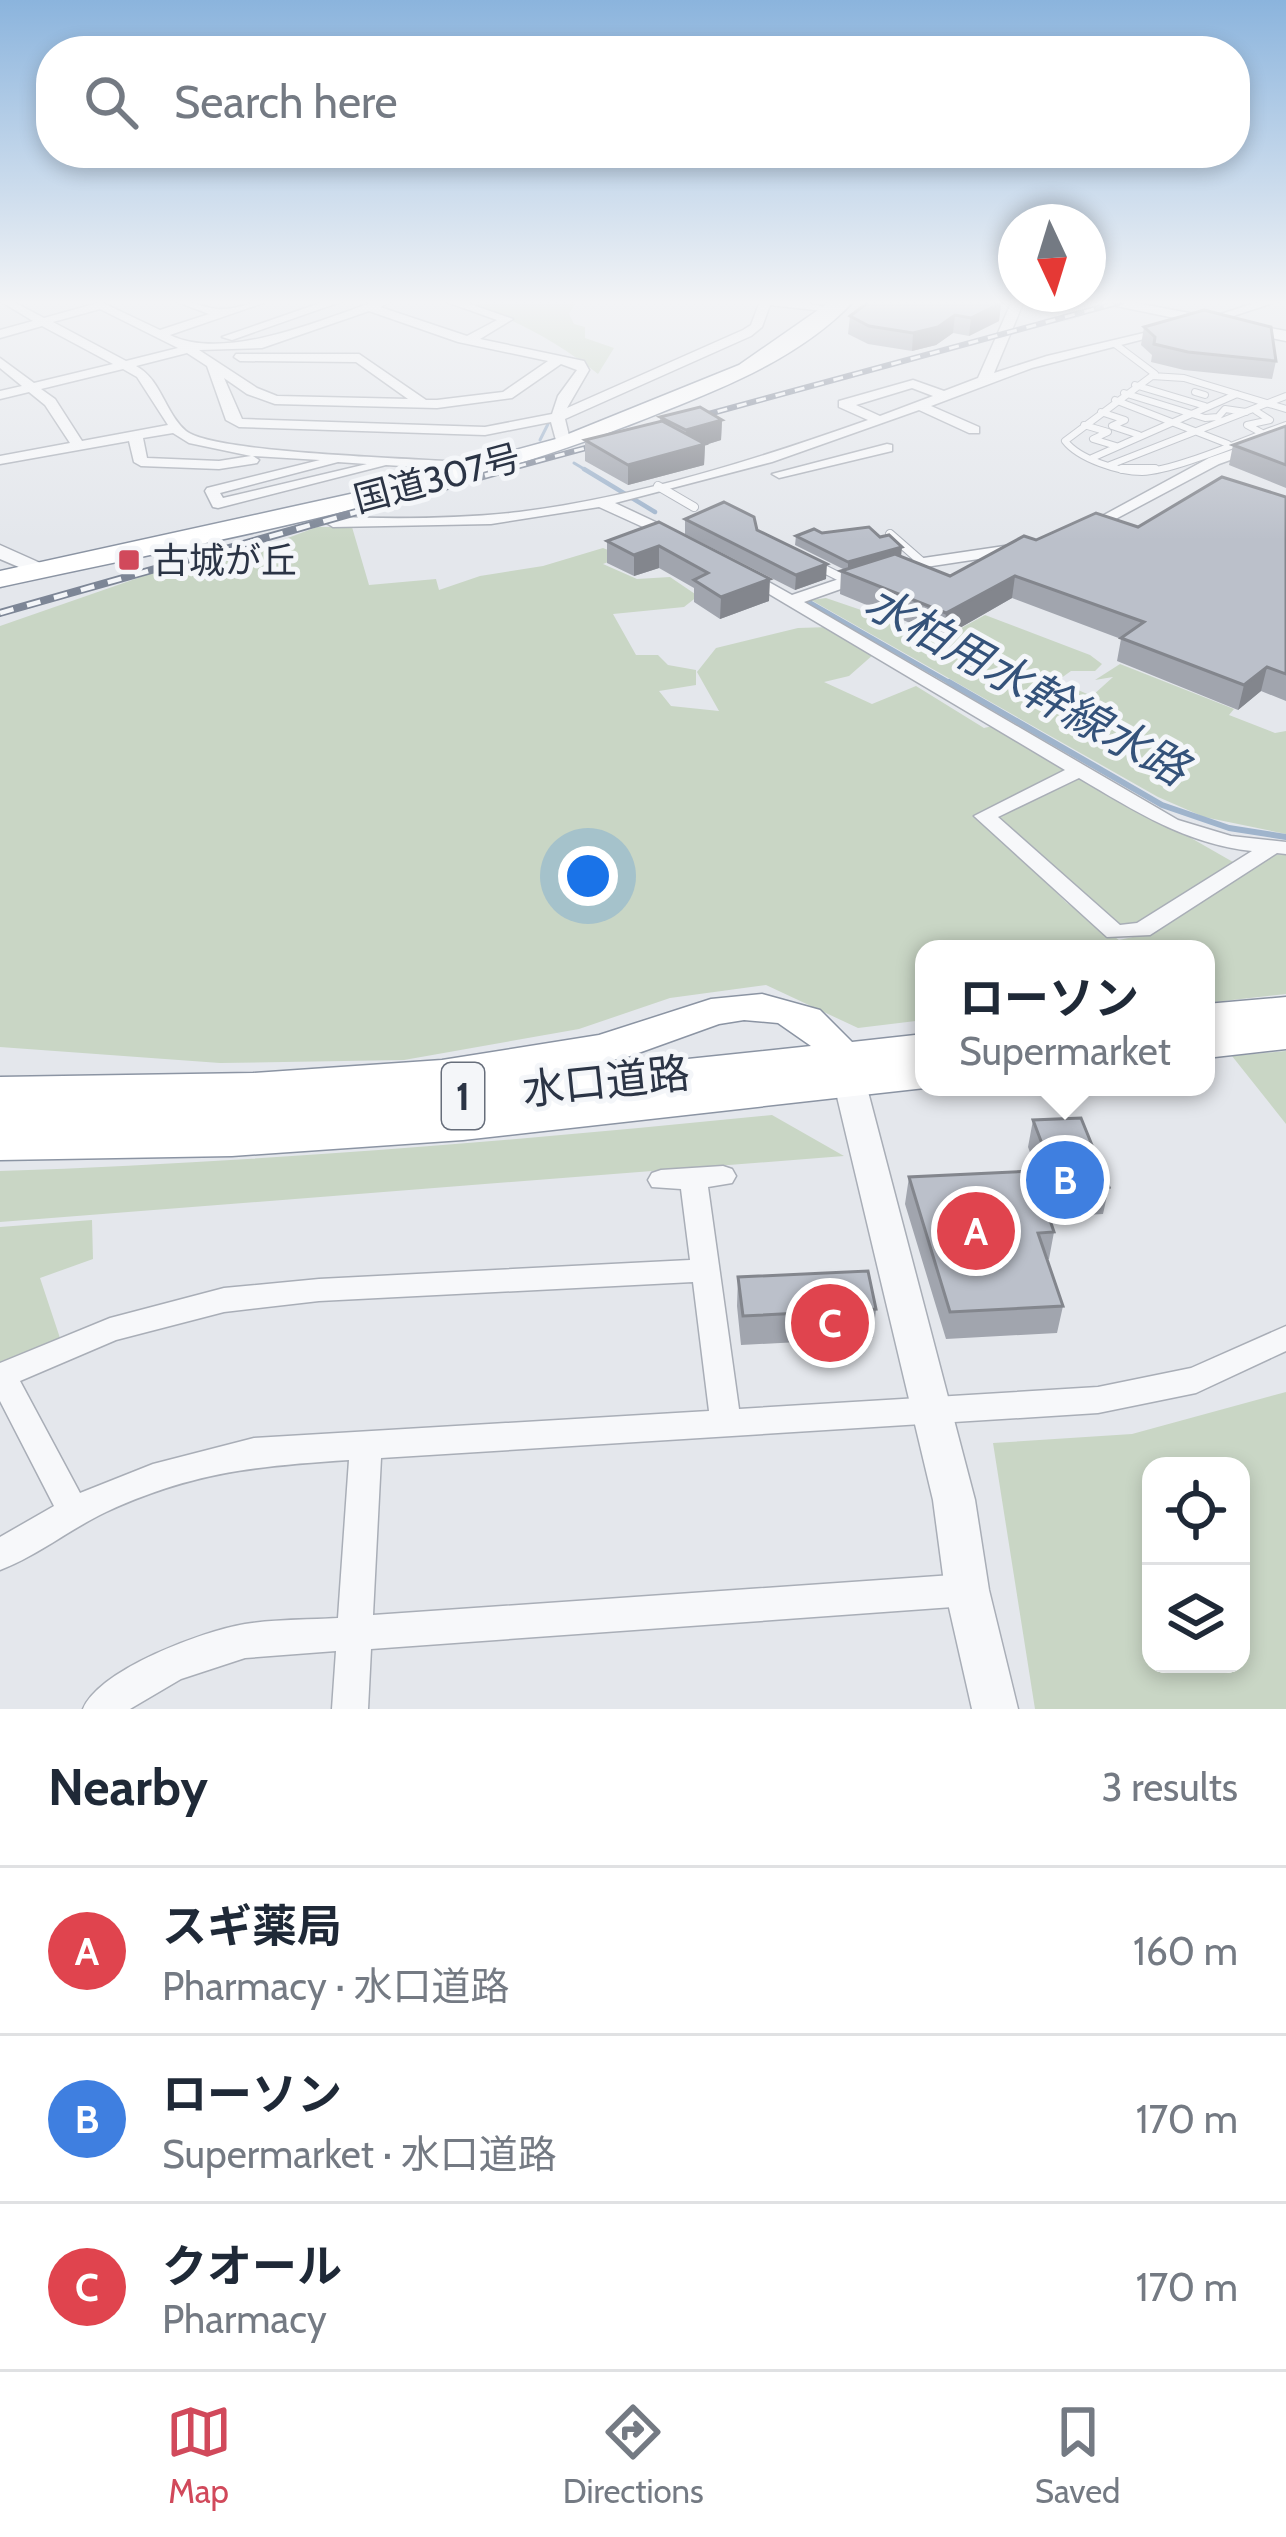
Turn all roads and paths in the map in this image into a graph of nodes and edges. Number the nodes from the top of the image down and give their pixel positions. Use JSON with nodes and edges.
{"nodes":[{"id":1,"x":26,"y":381,"type":"edge"},
{"id":2,"x":58,"y":381,"type":"edge"},
{"id":3,"x":146,"y":381,"type":"edge"},
{"id":4,"x":215,"y":381,"type":"edge"},
{"id":5,"x":237,"y":381,"type":"edge"},
{"id":6,"x":391,"y":381,"type":"edge"},
{"id":7,"x":532,"y":381,"type":"edge"},
{"id":8,"x":576,"y":381,"type":"edge"},
{"id":9,"x":639,"y":381,"type":"edge"},
{"id":10,"x":720,"y":381,"type":"edge"},
{"id":11,"x":982,"y":381,"type":"edge"},
{"id":12,"x":1146,"y":381,"type":"edge"},
{"id":13,"x":1175,"y":381,"type":"edge"},
{"id":14,"x":1135,"y":385,"type":"junction"},
{"id":15,"x":34,"y":387,"type":"junction"},
{"id":16,"x":1196,"y":387,"type":"junction"},
{"id":17,"x":1124,"y":393,"type":"junction"},
{"id":18,"x":1237,"y":394,"type":"junction"},
{"id":19,"x":0,"y":395,"type":"edge"},
{"id":20,"x":1168,"y":395,"type":"junction"},
{"id":21,"x":947,"y":397,"type":"junction"},
{"id":22,"x":1180,"y":398,"type":"junction"},
{"id":23,"x":1115,"y":400,"type":"junction"},
{"id":24,"x":422,"y":403,"type":"junction"},
{"id":25,"x":1286,"y":403,"type":"edge"},
{"id":26,"x":1271,"y":404,"type":"junction"},
{"id":27,"x":1205,"y":406,"type":"junction"},
{"id":28,"x":922,"y":407,"type":"junction"},
{"id":29,"x":1101,"y":412,"type":"junction"},
{"id":30,"x":1253,"y":412,"type":"junction"},
{"id":31,"x":1188,"y":413,"type":"junction"},
{"id":32,"x":560,"y":416,"type":"junction"},
{"id":33,"x":880,"y":420,"type":"junction"},
{"id":34,"x":1168,"y":421,"type":"junction"},
{"id":35,"x":1286,"y":424,"type":"edge"},
{"id":36,"x":1084,"y":425,"type":"junction"},
{"id":37,"x":176,"y":428,"type":"junction"},
{"id":38,"x":974,"y":430,"type":"dead end"},
{"id":39,"x":1198,"y":432,"type":"junction"},
{"id":40,"x":1262,"y":433,"type":"junction"},
{"id":41,"x":135,"y":435,"type":"junction"},
{"id":42,"x":1138,"y":435,"type":"junction"},
{"id":43,"x":1286,"y":435,"type":"edge"},
{"id":44,"x":564,"y":444,"type":"junction"},
{"id":45,"x":1228,"y":444,"type":"junction"},
{"id":46,"x":78,"y":445,"type":"junction"},
{"id":47,"x":1116,"y":446,"type":"junction"},
{"id":48,"x":887,"y":448,"type":"dead end"},
{"id":49,"x":1092,"y":458,"type":"junction"},
{"id":50,"x":758,"y":459,"type":"junction"},
{"id":51,"x":0,"y":460,"type":"edge"},
{"id":52,"x":331,"y":462,"type":"junction"},
{"id":53,"x":379,"y":465,"type":"junction"},
{"id":54,"x":1111,"y":465,"type":"junction"},
{"id":55,"x":481,"y":467,"type":"junction"},
{"id":56,"x":658,"y":486,"type":"junction"},
{"id":57,"x":600,"y":502,"type":"junction"},
{"id":58,"x":694,"y":507,"type":"dead end"},
{"id":59,"x":333,"y":522,"type":"dead end"},
{"id":60,"x":890,"y":534,"type":"edge"},
{"id":61,"x":1075,"y":535,"type":"edge"},
{"id":62,"x":1035,"y":546,"type":"edge"},
{"id":63,"x":701,"y":550,"type":"edge"},
{"id":64,"x":0,"y":551,"type":"edge"},
{"id":65,"x":795,"y":555,"type":"edge"},
{"id":66,"x":719,"y":560,"type":"edge"},
{"id":67,"x":922,"y":562,"type":"junction"},
{"id":68,"x":40,"y":570,"type":"junction"},
{"id":69,"x":0,"y":579,"type":"edge"},
{"id":70,"x":848,"y":581,"type":"junction"},
{"id":71,"x":792,"y":601,"type":"junction"},
{"id":72,"x":1081,"y":770,"type":"junction"},
{"id":73,"x":1277,"y":848,"type":"edge"},
{"id":74,"x":1286,"y":1010,"type":"edge"},
{"id":75,"x":1215,"y":1017,"type":"edge"},
{"id":76,"x":1286,"y":1035,"type":"edge"},
{"id":77,"x":1215,"y":1043,"type":"edge"},
{"id":78,"x":915,"y":1051,"type":"edge"},
{"id":79,"x":846,"y":1070,"type":"junction"},
{"id":80,"x":915,"y":1075,"type":"edge"},
{"id":81,"x":0,"y":1092,"type":"edge"},
{"id":82,"x":0,"y":1117,"type":"edge"},
{"id":83,"x":0,"y":1144,"type":"edge"},
{"id":84,"x":48,"y":1144,"type":"junction"},
{"id":85,"x":0,"y":1154,"type":"edge"},
{"id":86,"x":661,"y":1180,"type":"dead end"},
{"id":87,"x":704,"y":1270,"type":"junction"},
{"id":88,"x":1286,"y":1338,"type":"edge"},
{"id":89,"x":1,"y":1376,"type":"edge"},
{"id":90,"x":933,"y":1411,"type":"junction"},
{"id":91,"x":727,"y":1423,"type":"junction"},
{"id":92,"x":366,"y":1444,"type":"junction"},
{"id":93,"x":72,"y":1510,"type":"junction"},
{"id":94,"x":0,"y":1556,"type":"edge"},
{"id":95,"x":967,"y":1590,"type":"junction"},
{"id":96,"x":355,"y":1633,"type":"junction"},
{"id":97,"x":137,"y":1695,"type":"edge"},
{"id":98,"x":101,"y":1709,"type":"edge"},
{"id":99,"x":350,"y":1709,"type":"edge"},
{"id":100,"x":995,"y":1709,"type":"edge"}],
"edges":[{"from":1,"to":15,"type":"street"},
{"from":2,"to":15,"type":"street"},
{"from":3,"to":37,"type":"street"},
{"from":4,"to":32,"type":"street"},
{"from":5,"to":24,"type":"street"},
{"from":6,"to":24,"type":"street"},
{"from":7,"to":24,"type":"street"},
{"from":8,"to":32,"type":"street"},
{"from":9,"to":32,"type":"street"},
{"from":10,"to":44,"type":"highway","name":"国道307号"},
{"from":11,"to":21,"type":"street"},
{"from":12,"to":14,"type":"lane"},
{"from":13,"to":16,"type":"lane"},
{"from":14,"to":17,"type":"lane"},
{"from":14,"to":20,"type":"lane"},
{"from":15,"to":19,"type":"street"},
{"from":15,"to":46,"type":"street"},
{"from":16,"to":18,"type":"lane"},
{"from":16,"to":20,"type":"lane"},
{"from":16,"to":22,"type":"lane"},
{"from":17,"to":23,"type":"lane"},
{"from":17,"to":31,"type":"lane"},
{"from":18,"to":26,"type":"lane"},
{"from":18,"to":27,"type":"lane"},
{"from":20,"to":22,"type":"lane"},
{"from":21,"to":28,"type":"street"},
{"from":21,"to":33,"type":"street"},
{"from":22,"to":27,"type":"lane"},
{"from":23,"to":29,"type":"lane"},
{"from":23,"to":34,"type":"lane"},
{"from":25,"to":26,"type":"lane"},
{"from":26,"to":30,"type":"lane"},
{"from":27,"to":31,"type":"lane"},
{"from":28,"to":33,"type":"street"},
{"from":28,"to":38,"type":"street"},
{"from":29,"to":36,"type":"lane"},
{"from":29,"to":42,"type":"lane"},
{"from":30,"to":31,"type":"lane"},
{"from":30,"to":39,"type":"lane"},
{"from":30,"to":40,"type":"lane"},
{"from":31,"to":34,"type":"lane"},
{"from":32,"to":44,"type":"street"},
{"from":33,"to":50,"type":"street"},
{"from":34,"to":39,"type":"lane"},
{"from":34,"to":42,"type":"lane"},
{"from":35,"to":40,"type":"lane"},
{"from":36,"to":47,"type":"lane"},
{"from":36,"to":49,"type":"lane"},
{"from":37,"to":41,"type":"street"},
{"from":37,"to":55,"type":"street"},
{"from":39,"to":45,"type":"lane"},
{"from":39,"to":54,"type":"lane"},
{"from":40,"to":45,"type":"lane"},
{"from":41,"to":46,"type":"street"},
{"from":41,"to":52,"type":"street"},
{"from":42,"to":47,"type":"lane"},
{"from":43,"to":61,"type":"street"},
{"from":44,"to":55,"type":"highway","name":"国道307号"},
{"from":45,"to":54,"type":"lane"},
{"from":46,"to":51,"type":"street"},
{"from":47,"to":49,"type":"lane"},
{"from":48,"to":50,"type":"street"},
{"from":49,"to":54,"type":"lane"},
{"from":50,"to":56,"type":"street"},
{"from":52,"to":53,"type":"street"},
{"from":52,"to":53,"type":"street"},
{"from":53,"to":55,"type":"street"},
{"from":55,"to":68,"type":"highway","name":"国道307号"},
{"from":56,"to":57,"type":"street"},
{"from":56,"to":58,"type":"lane"},
{"from":57,"to":59,"type":"street"},
{"from":57,"to":63,"type":"street"},
{"from":60,"to":67,"type":"lane"},
{"from":62,"to":67,"type":"street"},
{"from":64,"to":68,"type":"street"},
{"from":65,"to":70,"type":"lane"},
{"from":66,"to":71,"type":"street"},
{"from":67,"to":70,"type":"street"},
{"from":68,"to":69,"type":"highway","name":"国道307号"},
{"from":70,"to":71,"type":"street"},
{"from":71,"to":72,"type":"street"},
{"from":72,"to":73,"type":"street"},
{"from":72,"to":73,"type":"street"},
{"from":74,"to":75,"type":"highway"},
{"from":76,"to":77,"type":"highway"},
{"from":78,"to":79,"type":"highway","name":"水口道路","number":"1"},
{"from":79,"to":80,"type":"highway","name":"水口道路","number":"1"},
{"from":79,"to":81,"type":"highway"},
{"from":79,"to":82,"type":"highway","name":"水口道路","number":"1"},
{"from":79,"to":84,"type":"highway","name":"水口道路","number":"1"},
{"from":79,"to":90,"type":"street"},
{"from":83,"to":84,"type":"highway","name":"水口道路","number":"1"},
{"from":84,"to":85,"type":"highway"},
{"from":86,"to":87,"type":"street"},
{"from":87,"to":89,"type":"street"},
{"from":87,"to":91,"type":"street"},
{"from":88,"to":90,"type":"street"},
{"from":89,"to":93,"type":"street"},
{"from":90,"to":91,"type":"street"},
{"from":90,"to":95,"type":"street"},
{"from":91,"to":92,"type":"street"},
{"from":92,"to":93,"type":"street"},
{"from":92,"to":96,"type":"street"},
{"from":93,"to":94,"type":"street"},
{"from":95,"to":96,"type":"street"},
{"from":95,"to":100,"type":"street"},
{"from":96,"to":97,"type":"street"},
{"from":96,"to":99,"type":"street"},
{"from":97,"to":98,"type":"street"}]}
